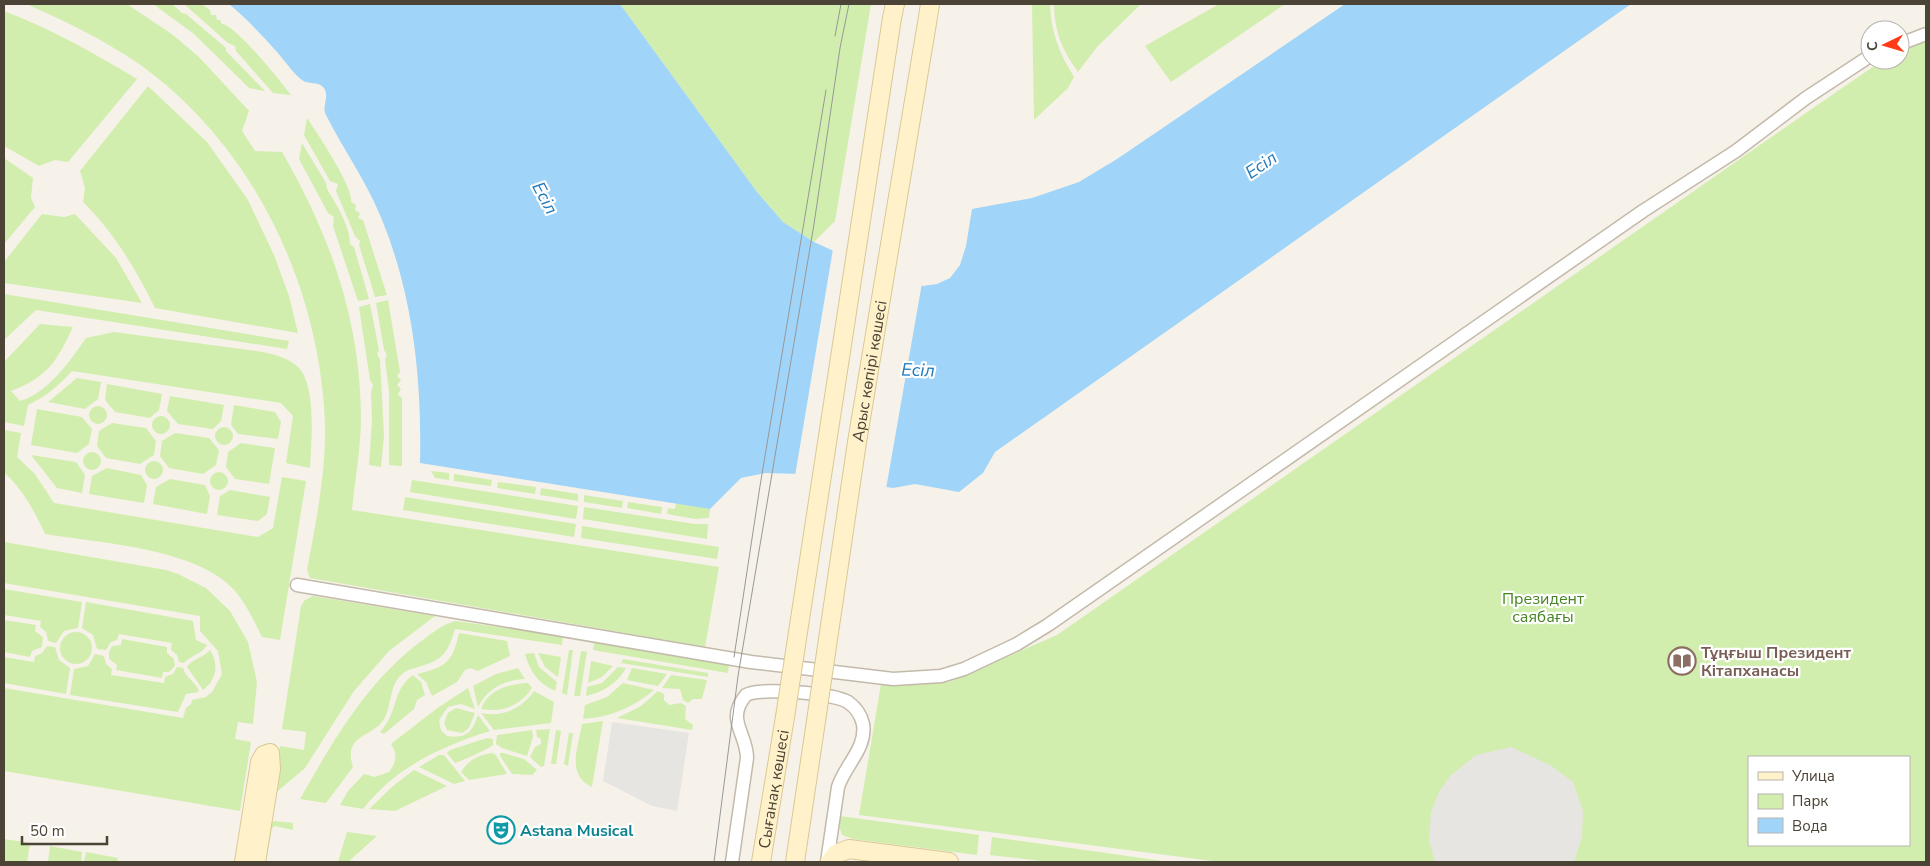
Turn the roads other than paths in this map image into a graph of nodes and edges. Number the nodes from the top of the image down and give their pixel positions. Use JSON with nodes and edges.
{"nodes":[{"id":1,"x":930,"y":4,"type":"edge"},
{"id":2,"x":893,"y":11,"type":"edge"},
{"id":3,"x":1926,"y":34,"type":"edge"},
{"id":4,"x":1910,"y":40,"type":"edge"},
{"id":5,"x":1860,"y":63,"type":"edge"},
{"id":6,"x":297,"y":584,"type":"dead end"},
{"id":7,"x":785,"y":717,"type":"joint"},
{"id":8,"x":816,"y":721,"type":"joint"},
{"id":9,"x":244,"y":862,"type":"edge"},
{"id":10,"x":256,"y":862,"type":"edge"},
{"id":11,"x":732,"y":862,"type":"edge"},
{"id":12,"x":761,"y":862,"type":"edge"},
{"id":13,"x":795,"y":862,"type":"edge"},
{"id":14,"x":828,"y":862,"type":"edge"},
{"id":15,"x":949,"y":862,"type":"edge"}],
"edges":[{"from":1,"to":8,"type":"main road","name":"Арыс көпірі көшесі","bridge":true},
{"from":2,"to":7,"type":"main road","name":"Арыс көпірі көшесі","bridge":true},
{"from":3,"to":4,"type":"street"},
{"from":5,"to":6,"type":"street"},
{"from":7,"to":12,"type":"main road","name":"Сығанақ көшесі"},
{"from":8,"to":13,"type":"main road","name":"Сығанақ көшесі"},
{"from":9,"to":10,"type":"main road"},
{"from":11,"to":14,"type":"street"},
{"from":14,"to":15,"type":"main road"}]}
